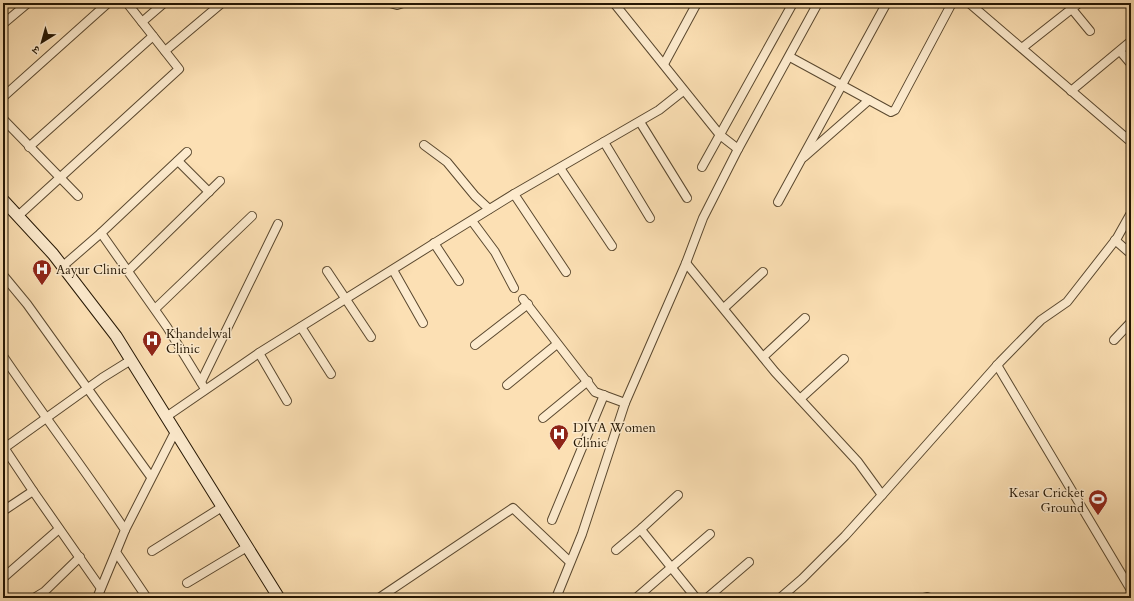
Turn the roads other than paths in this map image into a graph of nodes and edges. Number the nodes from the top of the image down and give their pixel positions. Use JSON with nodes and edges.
{"nodes":[{"id":1,"x":28,"y":3,"type":"edge"},
{"id":2,"x":108,"y":3,"type":"edge"},
{"id":3,"x":127,"y":3,"type":"edge"},
{"id":4,"x":164,"y":3,"type":"edge"},
{"id":5,"x":222,"y":3,"type":"edge"},
{"id":6,"x":390,"y":3,"type":"edge"},
{"id":7,"x":403,"y":3,"type":"edge"},
{"id":8,"x":697,"y":3,"type":"edge"},
{"id":9,"x":793,"y":3,"type":"edge"},
{"id":10,"x":818,"y":3,"type":"edge"},
{"id":11,"x":952,"y":3,"type":"edge"},
{"id":12,"x":969,"y":3,"type":"edge"},
{"id":13,"x":1079,"y":3,"type":"edge"},
{"id":14,"x":619,"y":5,"type":"edge"},
{"id":15,"x":885,"y":6,"type":"dead end"},
{"id":16,"x":1069,"y":6,"type":"edge"},
{"id":17,"x":142,"y":22,"type":"junction"},
{"id":18,"x":3,"y":24,"type":"edge"},
{"id":19,"x":1090,"y":31,"type":"dead end"},
{"id":20,"x":153,"y":36,"type":"junction"},
{"id":21,"x":1131,"y":41,"type":"edge"},
{"id":22,"x":1022,"y":48,"type":"junction"},
{"id":23,"x":165,"y":51,"type":"junction"},
{"id":24,"x":1120,"y":51,"type":"junction"},
{"id":25,"x":790,"y":57,"type":"junction"},
{"id":26,"x":664,"y":64,"type":"junction"},
{"id":27,"x":1131,"y":64,"type":"edge"},
{"id":28,"x":841,"y":85,"type":"junction"},
{"id":29,"x":682,"y":91,"type":"junction"},
{"id":30,"x":1071,"y":91,"type":"junction"},
{"id":31,"x":3,"y":98,"type":"edge"},
{"id":32,"x":869,"y":100,"type":"junction"},
{"id":33,"x":3,"y":119,"type":"edge"},
{"id":34,"x":640,"y":122,"type":"junction"},
{"id":35,"x":720,"y":135,"type":"junction"},
{"id":36,"x":604,"y":142,"type":"junction"},
{"id":37,"x":1131,"y":142,"type":"edge"},
{"id":38,"x":424,"y":145,"type":"dead end"},
{"id":39,"x":29,"y":147,"type":"junction"},
{"id":40,"x":738,"y":149,"type":"junction"},
{"id":41,"x":187,"y":152,"type":"dead end"},
{"id":42,"x":801,"y":160,"type":"junction"},
{"id":43,"x":178,"y":161,"type":"junction"},
{"id":44,"x":702,"y":167,"type":"dead end"},
{"id":45,"x":560,"y":168,"type":"junction"},
{"id":46,"x":60,"y":179,"type":"junction"},
{"id":47,"x":220,"y":181,"type":"dead end"},
{"id":48,"x":209,"y":192,"type":"junction"},
{"id":49,"x":514,"y":194,"type":"junction"},
{"id":50,"x":78,"y":196,"type":"dead end"},
{"id":51,"x":687,"y":198,"type":"dead end"},
{"id":52,"x":3,"y":200,"type":"edge"},
{"id":53,"x":778,"y":202,"type":"dead end"},
{"id":54,"x":489,"y":209,"type":"junction"},
{"id":55,"x":1131,"y":213,"type":"edge"},
{"id":56,"x":18,"y":216,"type":"junction"},
{"id":57,"x":252,"y":216,"type":"dead end"},
{"id":58,"x":650,"y":218,"type":"dead end"},
{"id":59,"x":472,"y":221,"type":"junction"},
{"id":60,"x":278,"y":224,"type":"dead end"},
{"id":61,"x":101,"y":233,"type":"junction"},
{"id":62,"x":1115,"y":240,"type":"junction"},
{"id":63,"x":434,"y":243,"type":"junction"},
{"id":64,"x":612,"y":246,"type":"dead end"},
{"id":65,"x":1131,"y":254,"type":"edge"},
{"id":66,"x":686,"y":263,"type":"junction"},
{"id":67,"x":63,"y":266,"type":"junction"},
{"id":68,"x":393,"y":270,"type":"junction"},
{"id":69,"x":128,"y":271,"type":"junction"},
{"id":70,"x":327,"y":271,"type":"dead end"},
{"id":71,"x":566,"y":272,"type":"dead end"},
{"id":72,"x":763,"y":272,"type":"dead end"},
{"id":73,"x":3,"y":274,"type":"edge"},
{"id":74,"x":459,"y":281,"type":"dead end"},
{"id":75,"x":514,"y":288,"type":"dead end"},
{"id":76,"x":346,"y":299,"type":"junction"},
{"id":77,"x":724,"y":308,"type":"junction"},
{"id":78,"x":155,"y":309,"type":"junction"},
{"id":79,"x":805,"y":318,"type":"dead end"},
{"id":80,"x":1131,"y":322,"type":"edge"},
{"id":81,"x":423,"y":323,"type":"dead end"},
{"id":82,"x":301,"y":328,"type":"junction"},
{"id":83,"x":371,"y":337,"type":"dead end"},
{"id":84,"x":1114,"y":340,"type":"dead end"},
{"id":85,"x":557,"y":344,"type":"junction"},
{"id":86,"x":475,"y":345,"type":"dead end"},
{"id":87,"x":259,"y":353,"type":"junction"},
{"id":88,"x":3,"y":356,"type":"edge"},
{"id":89,"x":763,"y":356,"type":"junction"},
{"id":90,"x":844,"y":358,"type":"dead end"},
{"id":91,"x":131,"y":360,"type":"junction"},
{"id":92,"x":997,"y":365,"type":"junction"},
{"id":93,"x":331,"y":374,"type":"dead end"},
{"id":94,"x":588,"y":381,"type":"junction"},
{"id":95,"x":203,"y":385,"type":"junction"},
{"id":96,"x":507,"y":385,"type":"dead end"},
{"id":97,"x":87,"y":388,"type":"junction"},
{"id":98,"x":604,"y":395,"type":"junction"},
{"id":99,"x":800,"y":399,"type":"junction"},
{"id":100,"x":287,"y":401,"type":"dead end"},
{"id":101,"x":625,"y":403,"type":"junction"},
{"id":102,"x":166,"y":417,"type":"junction"},
{"id":103,"x":542,"y":418,"type":"dead end"},
{"id":104,"x":47,"y":419,"type":"junction"},
{"id":105,"x":176,"y":430,"type":"junction"},
{"id":106,"x":3,"y":448,"type":"edge"},
{"id":107,"x":151,"y":477,"type":"junction"},
{"id":108,"x":33,"y":491,"type":"junction"},
{"id":109,"x":678,"y":495,"type":"dead end"},
{"id":110,"x":882,"y":495,"type":"junction"},
{"id":111,"x":222,"y":507,"type":"junction"},
{"id":112,"x":3,"y":511,"type":"edge"},
{"id":113,"x":552,"y":520,"type":"dead end"},
{"id":114,"x":642,"y":528,"type":"junction"},
{"id":115,"x":59,"y":529,"type":"junction"},
{"id":116,"x":125,"y":530,"type":"junction"},
{"id":117,"x":710,"y":534,"type":"dead end"},
{"id":118,"x":247,"y":547,"type":"junction"},
{"id":119,"x":616,"y":550,"type":"dead end"},
{"id":120,"x":152,"y":551,"type":"dead end"},
{"id":121,"x":116,"y":552,"type":"junction"},
{"id":122,"x":80,"y":557,"type":"junction"},
{"id":123,"x":570,"y":562,"type":"junction"},
{"id":124,"x":749,"y":562,"type":"dead end"},
{"id":125,"x":671,"y":567,"type":"junction"},
{"id":126,"x":3,"y":578,"type":"edge"},
{"id":127,"x":187,"y":583,"type":"dead end"},
{"id":128,"x":100,"y":588,"type":"junction"},
{"id":129,"x":1131,"y":590,"type":"edge"},
{"id":130,"x":43,"y":595,"type":"edge"},
{"id":131,"x":789,"y":595,"type":"edge"},
{"id":132,"x":277,"y":597,"type":"edge"},
{"id":133,"x":34,"y":598,"type":"edge"},
{"id":134,"x":97,"y":598,"type":"edge"},
{"id":135,"x":147,"y":598,"type":"edge"},
{"id":136,"x":379,"y":598,"type":"edge"},
{"id":137,"x":556,"y":598,"type":"edge"},
{"id":138,"x":636,"y":598,"type":"edge"},
{"id":139,"x":696,"y":598,"type":"edge"},
{"id":140,"x":708,"y":598,"type":"edge"},
{"id":141,"x":780,"y":598,"type":"edge"},
{"id":142,"x":923,"y":598,"type":"edge"},
{"id":143,"x":930,"y":598,"type":"edge"}],
"edges":[{"from":1,"to":18,"type":"street"},
{"from":2,"to":31,"type":"street"},
{"from":3,"to":17,"type":"street"},
{"from":4,"to":17,"type":"street"},
{"from":5,"to":23,"type":"street"},
{"from":6,"to":7,"type":"street"},
{"from":8,"to":26,"type":"street"},
{"from":9,"to":35,"type":"street"},
{"from":10,"to":25,"type":"street"},
{"from":11,"to":32,"type":"street"},
{"from":12,"to":22,"type":"street"},
{"from":13,"to":16,"type":"street"},
{"from":14,"to":26,"type":"street"},
{"from":15,"to":28,"type":"street"},
{"from":16,"to":19,"type":"street"},
{"from":16,"to":22,"type":"street"},
{"from":17,"to":20,"type":"street"},
{"from":20,"to":23,"type":"street"},
{"from":20,"to":39,"type":"street"},
{"from":21,"to":24,"type":"street"},
{"from":22,"to":30,"type":"street"},
{"from":23,"to":46,"type":"street"},
{"from":24,"to":27,"type":"street"},
{"from":24,"to":30,"type":"street"},
{"from":25,"to":28,"type":"street"},
{"from":25,"to":40,"type":"street"},
{"from":26,"to":29,"type":"street"},
{"from":28,"to":32,"type":"street"},
{"from":28,"to":42,"type":"street"},
{"from":29,"to":34,"type":"street"},
{"from":29,"to":35,"type":"street"},
{"from":30,"to":37,"type":"street"},
{"from":32,"to":42,"type":"street"},
{"from":33,"to":39,"type":"street"},
{"from":34,"to":36,"type":"street"},
{"from":34,"to":51,"type":"street"},
{"from":35,"to":40,"type":"street"},
{"from":35,"to":44,"type":"street"},
{"from":36,"to":45,"type":"street"},
{"from":36,"to":58,"type":"street"},
{"from":38,"to":54,"type":"street"},
{"from":39,"to":46,"type":"street"},
{"from":40,"to":66,"type":"street"},
{"from":41,"to":43,"type":"street"},
{"from":42,"to":53,"type":"street"},
{"from":43,"to":48,"type":"street"},
{"from":43,"to":61,"type":"street"},
{"from":45,"to":49,"type":"street"},
{"from":45,"to":64,"type":"street"},
{"from":46,"to":50,"type":"street"},
{"from":46,"to":56,"type":"street"},
{"from":47,"to":48,"type":"street"},
{"from":48,"to":69,"type":"street"},
{"from":49,"to":54,"type":"street"},
{"from":49,"to":71,"type":"street"},
{"from":52,"to":56,"type":"street"},
{"from":54,"to":59,"type":"street"},
{"from":55,"to":62,"type":"street"},
{"from":56,"to":67,"type":"street"},
{"from":57,"to":78,"type":"street"},
{"from":59,"to":63,"type":"street"},
{"from":59,"to":75,"type":"street"},
{"from":60,"to":95,"type":"street"},
{"from":61,"to":67,"type":"street"},
{"from":61,"to":69,"type":"street"},
{"from":62,"to":65,"type":"street"},
{"from":62,"to":92,"type":"street"},
{"from":63,"to":68,"type":"street"},
{"from":63,"to":74,"type":"street"},
{"from":66,"to":77,"type":"street"},
{"from":66,"to":101,"type":"street"},
{"from":67,"to":91,"type":"street"},
{"from":68,"to":76,"type":"street"},
{"from":68,"to":81,"type":"street"},
{"from":69,"to":78,"type":"street"},
{"from":70,"to":76,"type":"street"},
{"from":72,"to":77,"type":"street"},
{"from":73,"to":97,"type":"street"},
{"from":76,"to":82,"type":"street"},
{"from":76,"to":83,"type":"street"},
{"from":77,"to":89,"type":"street"},
{"from":78,"to":95,"type":"street"},
{"from":79,"to":89,"type":"street"},
{"from":80,"to":84,"type":"street"},
{"from":82,"to":87,"type":"street"},
{"from":82,"to":93,"type":"street"},
{"from":85,"to":86,"type":"street"},
{"from":85,"to":94,"type":"street"},
{"from":85,"to":96,"type":"street"},
{"from":87,"to":95,"type":"street"},
{"from":87,"to":100,"type":"street"},
{"from":88,"to":104,"type":"street"},
{"from":89,"to":99,"type":"street"},
{"from":90,"to":99,"type":"street"},
{"from":91,"to":97,"type":"street"},
{"from":91,"to":102,"type":"street"},
{"from":92,"to":110,"type":"street"},
{"from":92,"to":129,"type":"street"},
{"from":94,"to":98,"type":"street"},
{"from":94,"to":103,"type":"street"},
{"from":95,"to":102,"type":"street"},
{"from":97,"to":104,"type":"street"},
{"from":97,"to":107,"type":"street"},
{"from":98,"to":101,"type":"street"},
{"from":98,"to":113,"type":"street"},
{"from":99,"to":110,"type":"street"},
{"from":101,"to":123,"type":"street"},
{"from":102,"to":105,"type":"street"},
{"from":104,"to":106,"type":"street"},
{"from":104,"to":116,"type":"street"},
{"from":105,"to":107,"type":"street"},
{"from":105,"to":111,"type":"street"},
{"from":106,"to":108,"type":"street"},
{"from":107,"to":116,"type":"street"},
{"from":108,"to":112,"type":"street"},
{"from":108,"to":115,"type":"street"},
{"from":109,"to":114,"type":"street"},
{"from":110,"to":131,"type":"street"},
{"from":111,"to":118,"type":"street"},
{"from":111,"to":120,"type":"street"},
{"from":114,"to":119,"type":"street"},
{"from":114,"to":125,"type":"street"},
{"from":115,"to":122,"type":"street"},
{"from":115,"to":126,"type":"street"},
{"from":116,"to":121,"type":"street"},
{"from":117,"to":125,"type":"street"},
{"from":118,"to":127,"type":"street"},
{"from":118,"to":132,"type":"street"},
{"from":121,"to":128,"type":"street"},
{"from":121,"to":135,"type":"street"},
{"from":122,"to":128,"type":"street"},
{"from":122,"to":130,"type":"street"},
{"from":123,"to":136,"type":"street"},
{"from":123,"to":137,"type":"street"},
{"from":124,"to":140,"type":"street"},
{"from":125,"to":138,"type":"street"},
{"from":125,"to":139,"type":"street"},
{"from":128,"to":134,"type":"street"},
{"from":130,"to":133,"type":"street"},
{"from":131,"to":141,"type":"street"},
{"from":142,"to":143,"type":"street"}]}
